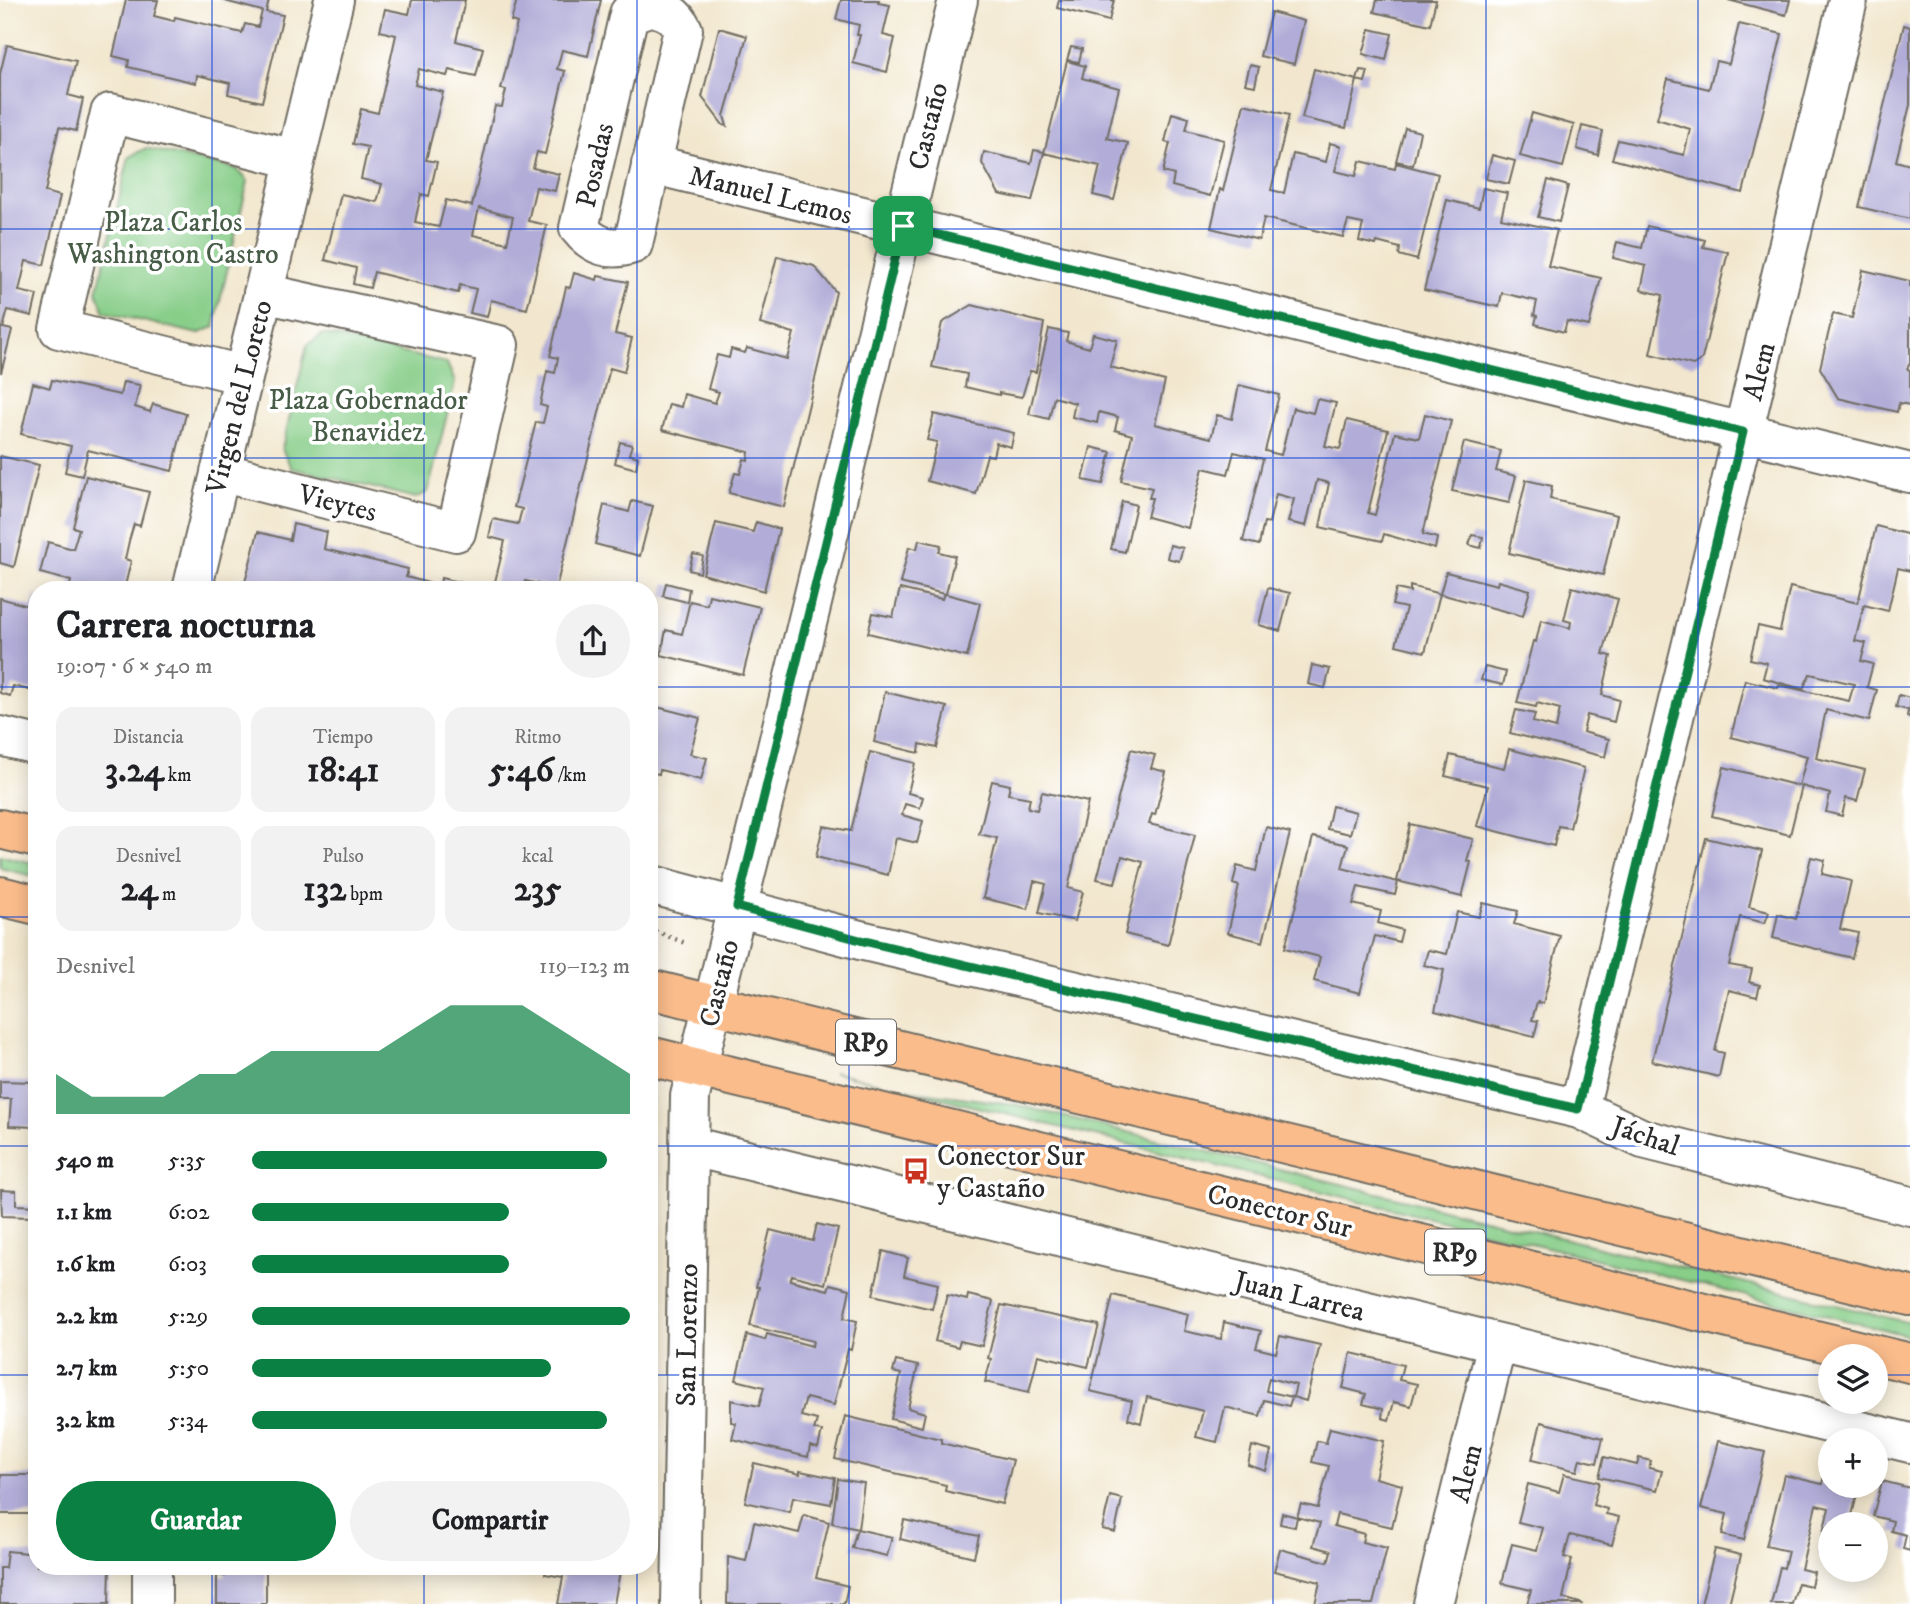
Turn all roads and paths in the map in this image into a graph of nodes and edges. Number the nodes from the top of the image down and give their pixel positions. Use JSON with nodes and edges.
{"nodes":[{"id":1,"x":334,"y":0,"type":"edge"},
{"id":2,"x":958,"y":0,"type":"edge"},
{"id":3,"x":1848,"y":0,"type":"edge"},
{"id":4,"x":295,"y":159,"type":"junction"},
{"id":5,"x":651,"y":164,"type":"junction"},
{"id":6,"x":903,"y":226,"type":"junction"},
{"id":7,"x":263,"y":293,"type":"junction"},
{"id":8,"x":243,"y":375,"type":"junction"},
{"id":9,"x":1743,"y":432,"type":"junction"},
{"id":10,"x":220,"y":472,"type":"junction"},
{"id":11,"x":1910,"y":473,"type":"edge"},
{"id":12,"x":194,"y":581,"type":"edge"},
{"id":13,"x":0,"y":736,"type":"edge"},
{"id":14,"x":28,"y":743,"type":"edge"},
{"id":15,"x":0,"y":829,"type":"edge"},
{"id":16,"x":28,"y":836,"type":"edge"},
{"id":17,"x":658,"y":886,"type":"edge"},
{"id":18,"x":0,"y":895,"type":"edge"},
{"id":19,"x":28,"y":903,"type":"edge"},
{"id":20,"x":737,"y":907,"type":"junction"},
{"id":21,"x":658,"y":991,"type":"edge"},
{"id":22,"x":713,"y":1004,"type":"junction"},
{"id":23,"x":658,"y":1058,"type":"edge"},
{"id":24,"x":697,"y":1068,"type":"junction"},
{"id":25,"x":1578,"y":1109,"type":"junction"},
{"id":26,"x":689,"y":1146,"type":"junction"},
{"id":27,"x":1910,"y":1206,"type":"edge"},
{"id":28,"x":1910,"y":1296,"type":"edge"},
{"id":29,"x":1497,"y":1343,"type":"junction"},
{"id":30,"x":1910,"y":1363,"type":"edge"},
{"id":31,"x":1910,"y":1443,"type":"edge"},
{"id":32,"x":152,"y":1575,"type":"edge"},
{"id":33,"x":152,"y":1604,"type":"edge"},
{"id":34,"x":681,"y":1604,"type":"edge"},
{"id":35,"x":1433,"y":1604,"type":"edge"}],
"edges":[{"from":1,"to":4,"type":"street","name":"Virgen del Loreto"},
{"from":2,"to":6,"type":"street","name":"Castaño"},
{"from":3,"to":9,"type":"street","name":"Alem"},
{"from":4,"to":7,"type":"street","name":"Virgen del Loreto"},
{"from":4,"to":8,"type":"street"},
{"from":5,"to":5,"type":"street","name":"Posadas"},
{"from":5,"to":6,"type":"street","name":"Manuel Lemos"},
{"from":6,"to":9,"type":"street","name":"Manuel Lemos"},
{"from":6,"to":20,"type":"street","name":"Castaño"},
{"from":7,"to":8,"type":"street","name":"Virgen del Loreto"},
{"from":7,"to":10,"type":"street","name":"Vieytes"},
{"from":8,"to":10,"type":"street","name":"Virgen del Loreto"},
{"from":9,"to":11,"type":"street","name":"Manuel Lemos"},
{"from":9,"to":25,"type":"street","name":"Alem"},
{"from":10,"to":12,"type":"street","name":"Virgen del Loreto"},
{"from":13,"to":14,"type":"street"},
{"from":15,"to":16,"type":"main road"},
{"from":17,"to":20,"type":"street","name":"Jáchal"},
{"from":18,"to":19,"type":"main road"},
{"from":20,"to":22,"type":"street","name":"Castaño"},
{"from":20,"to":25,"type":"street","name":"Jáchal"},
{"from":21,"to":22,"type":"main road","number":"RP9"},
{"from":22,"to":24,"type":"street","name":"Castaño"},
{"from":22,"to":28,"type":"main road","number":"RP9"},
{"from":23,"to":24,"type":"main road","name":"Conector Sur","number":"RP9"},
{"from":24,"to":26,"type":"street","name":"San Lorenzo"},
{"from":24,"to":30,"type":"main road","name":"Conector Sur","number":"RP9"},
{"from":25,"to":27,"type":"street","name":"Jáchal"},
{"from":26,"to":29,"type":"street","name":"Juan Larrea"},
{"from":26,"to":34,"type":"street","name":"San Lorenzo"},
{"from":29,"to":31,"type":"street","name":"Juan Larrea"},
{"from":29,"to":35,"type":"street","name":"Alem"},
{"from":32,"to":33,"type":"street"}]}
